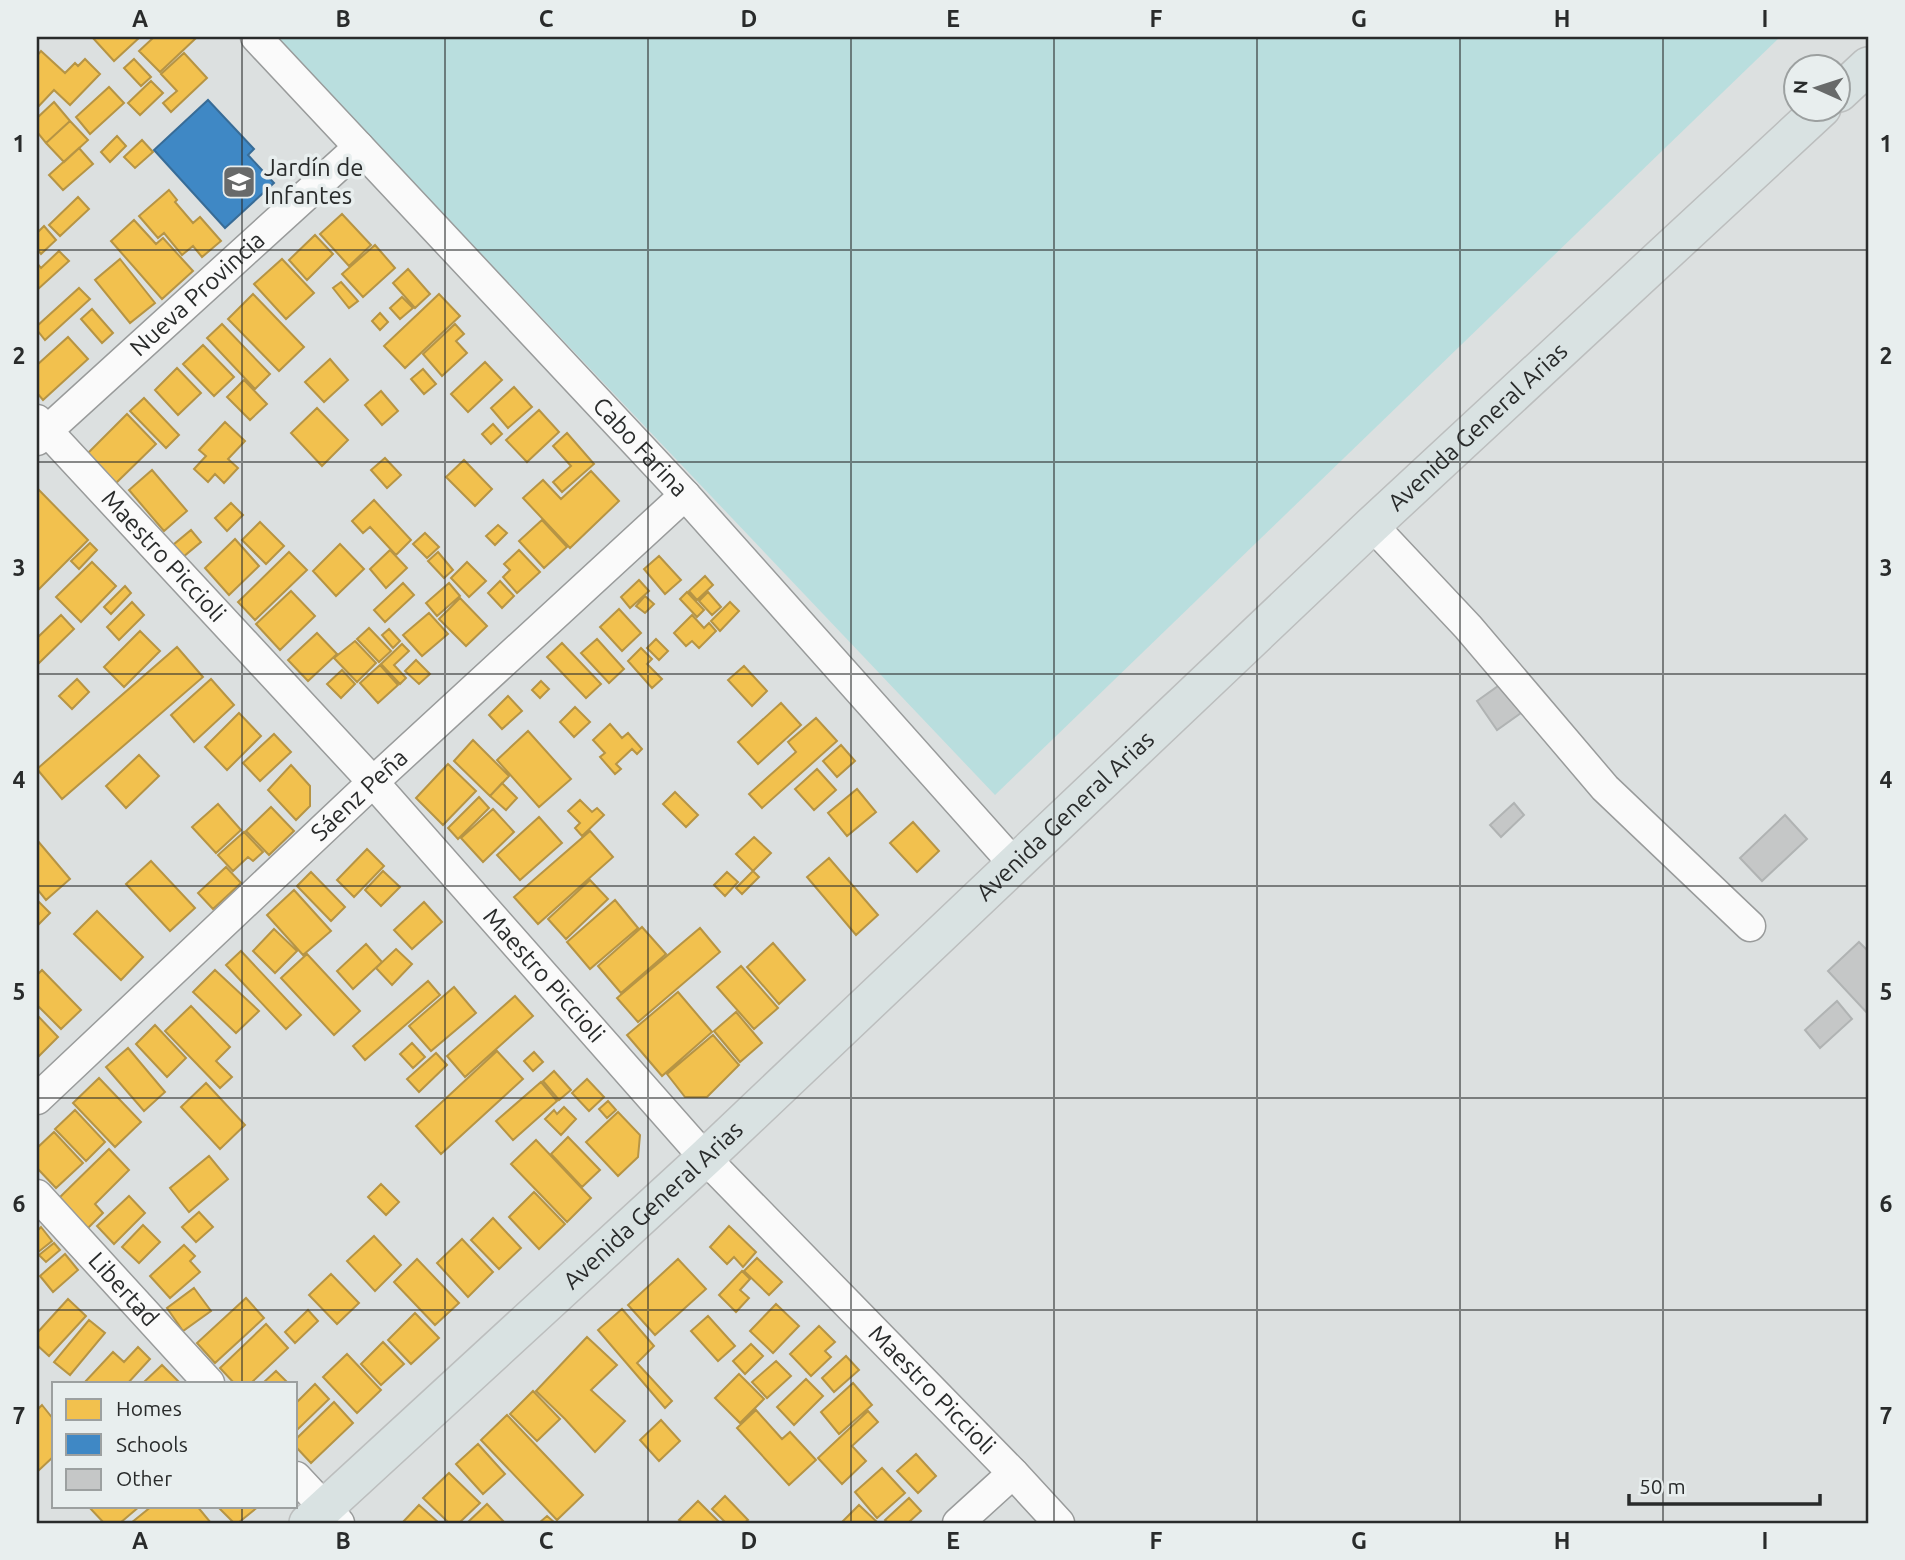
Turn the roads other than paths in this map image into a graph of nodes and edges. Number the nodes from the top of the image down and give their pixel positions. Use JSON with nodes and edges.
{"nodes":[{"id":1,"x":256,"y":37,"type":"edge"},
{"id":2,"x":1868,"y":66,"type":"edge"},
{"id":3,"x":1853,"y":80,"type":"edge"},
{"id":4,"x":1807,"y":122,"type":"edge"},
{"id":5,"x":359,"y":146,"type":"junction"},
{"id":6,"x":40,"y":430,"type":"edge"},
{"id":7,"x":685,"y":495,"type":"junction"},
{"id":8,"x":1372,"y":525,"type":"junction"},
{"id":9,"x":373,"y":782,"type":"junction"},
{"id":10,"x":1015,"y":865,"type":"junction"},
{"id":11,"x":1750,"y":926,"type":"dead end"},
{"id":12,"x":37,"y":1099,"type":"edge"},
{"id":13,"x":705,"y":1158,"type":"junction"},
{"id":14,"x":37,"y":1195,"type":"edge"},
{"id":15,"x":208,"y":1382,"type":"edge"},
{"id":16,"x":1013,"y":1473,"type":"junction"},
{"id":17,"x":298,"y":1481,"type":"edge"},
{"id":18,"x":324,"y":1518,"type":"edge"},
{"id":19,"x":958,"y":1523,"type":"edge"},
{"id":20,"x":1059,"y":1523,"type":"edge"}],
"edges":[{"from":1,"to":5,"type":"street","name":"Cabo Farina"},
{"from":2,"to":3,"type":"main road"},
{"from":4,"to":8,"type":"main road","name":"Avenida General Arias"},
{"from":5,"to":6,"type":"street","name":"Nueva Provincia"},
{"from":5,"to":7,"type":"street","name":"Cabo Farina"},
{"from":6,"to":9,"type":"street","name":"Maestro Piccioli"},
{"from":7,"to":9,"type":"street","name":"Sáenz Peña"},
{"from":7,"to":10,"type":"street","name":"Cabo Farina"},
{"from":8,"to":10,"type":"main road","name":"Avenida General Arias"},
{"from":8,"to":11,"type":"street"},
{"from":9,"to":12,"type":"street","name":"Sáenz Peña"},
{"from":9,"to":13,"type":"street","name":"Maestro Piccioli"},
{"from":10,"to":13,"type":"main road","name":"Avenida General Arias"},
{"from":13,"to":16,"type":"street","name":"Maestro Piccioli"},
{"from":13,"to":18,"type":"main road","name":"Avenida General Arias"},
{"from":14,"to":15,"type":"street","name":"Libertad"},
{"from":16,"to":19,"type":"street"},
{"from":16,"to":20,"type":"street","name":"Maestro Piccioli"},
{"from":17,"to":18,"type":"street"}]}
